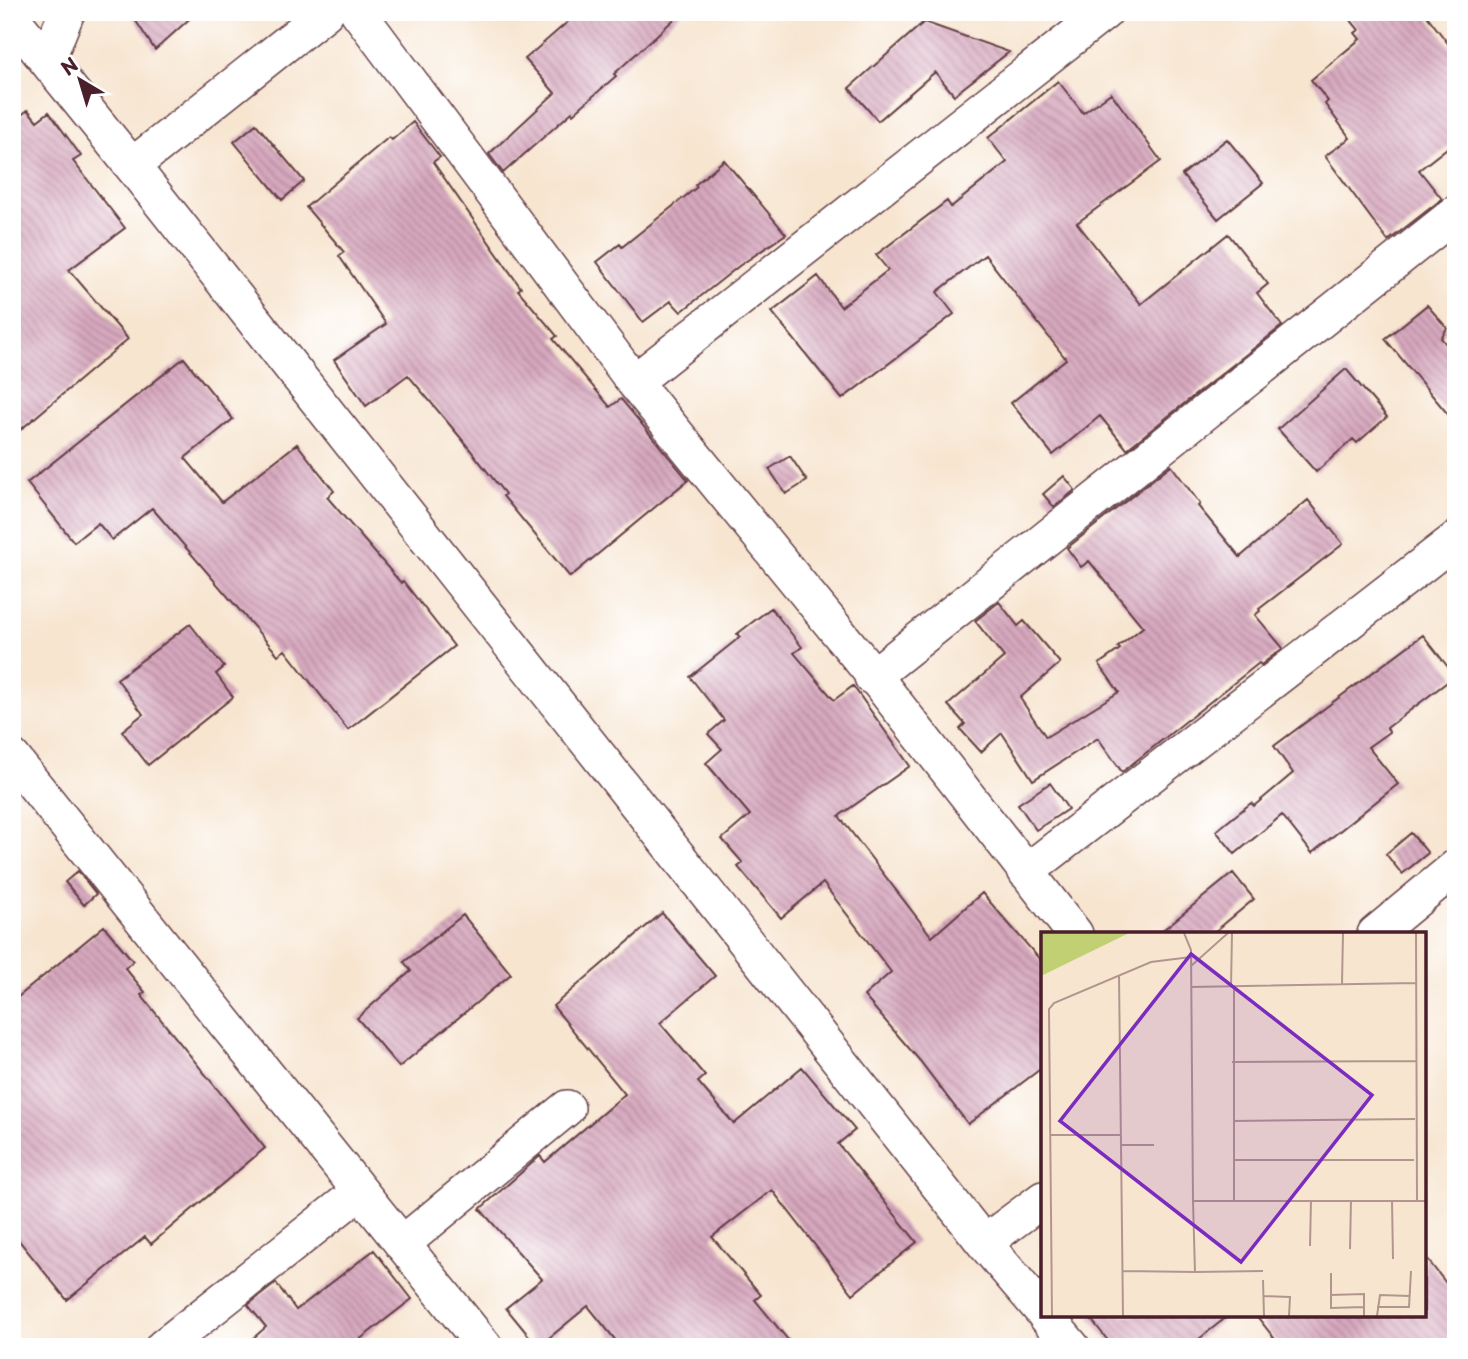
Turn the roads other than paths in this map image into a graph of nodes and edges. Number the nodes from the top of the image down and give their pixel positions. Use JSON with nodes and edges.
{"nodes":[{"id":1,"x":67,"y":12,"type":"edge"},
{"id":2,"x":326,"y":12,"type":"edge"},
{"id":3,"x":358,"y":12,"type":"edge"},
{"id":4,"x":1105,"y":12,"type":"edge"},
{"id":5,"x":12,"y":18,"type":"edge"},
{"id":6,"x":47,"y":60,"type":"junction"},
{"id":7,"x":132,"y":166,"type":"junction"},
{"id":8,"x":1456,"y":214,"type":"edge"},
{"id":9,"x":634,"y":382,"type":"junction"},
{"id":10,"x":1456,"y":539,"type":"edge"},
{"id":11,"x":873,"y":677,"type":"junction"},
{"id":12,"x":12,"y":757,"type":"edge"},
{"id":13,"x":1456,"y":867,"type":"edge"},
{"id":14,"x":1026,"y":872,"type":"junction"},
{"id":15,"x":1072,"y":932,"type":"edge"},
{"id":16,"x":1377,"y":932,"type":"edge"},
{"id":17,"x":566,"y":1108,"type":"dead end"},
{"id":18,"x":359,"y":1192,"type":"junction"},
{"id":19,"x":1041,"y":1200,"type":"edge"},
{"id":20,"x":984,"y":1243,"type":"junction"},
{"id":21,"x":402,"y":1244,"type":"junction"},
{"id":22,"x":1041,"y":1310,"type":"edge"},
{"id":23,"x":1047,"y":1317,"type":"edge"},
{"id":24,"x":163,"y":1347,"type":"edge"},
{"id":25,"x":485,"y":1347,"type":"edge"},
{"id":26,"x":1072,"y":1347,"type":"edge"}],
"edges":[{"from":1,"to":6,"type":"street"},
{"from":2,"to":7,"type":"street"},
{"from":3,"to":9,"type":"street"},
{"from":4,"to":9,"type":"street"},
{"from":5,"to":6,"type":"street"},
{"from":6,"to":7,"type":"street"},
{"from":7,"to":20,"type":"street"},
{"from":8,"to":11,"type":"street"},
{"from":9,"to":11,"type":"street"},
{"from":10,"to":14,"type":"street"},
{"from":11,"to":14,"type":"street"},
{"from":12,"to":18,"type":"street"},
{"from":13,"to":16,"type":"street"},
{"from":14,"to":15,"type":"street"},
{"from":17,"to":21,"type":"street"},
{"from":18,"to":21,"type":"street"},
{"from":18,"to":24,"type":"street"},
{"from":19,"to":20,"type":"street"},
{"from":20,"to":22,"type":"street"},
{"from":21,"to":25,"type":"street"},
{"from":23,"to":26,"type":"street"}]}
